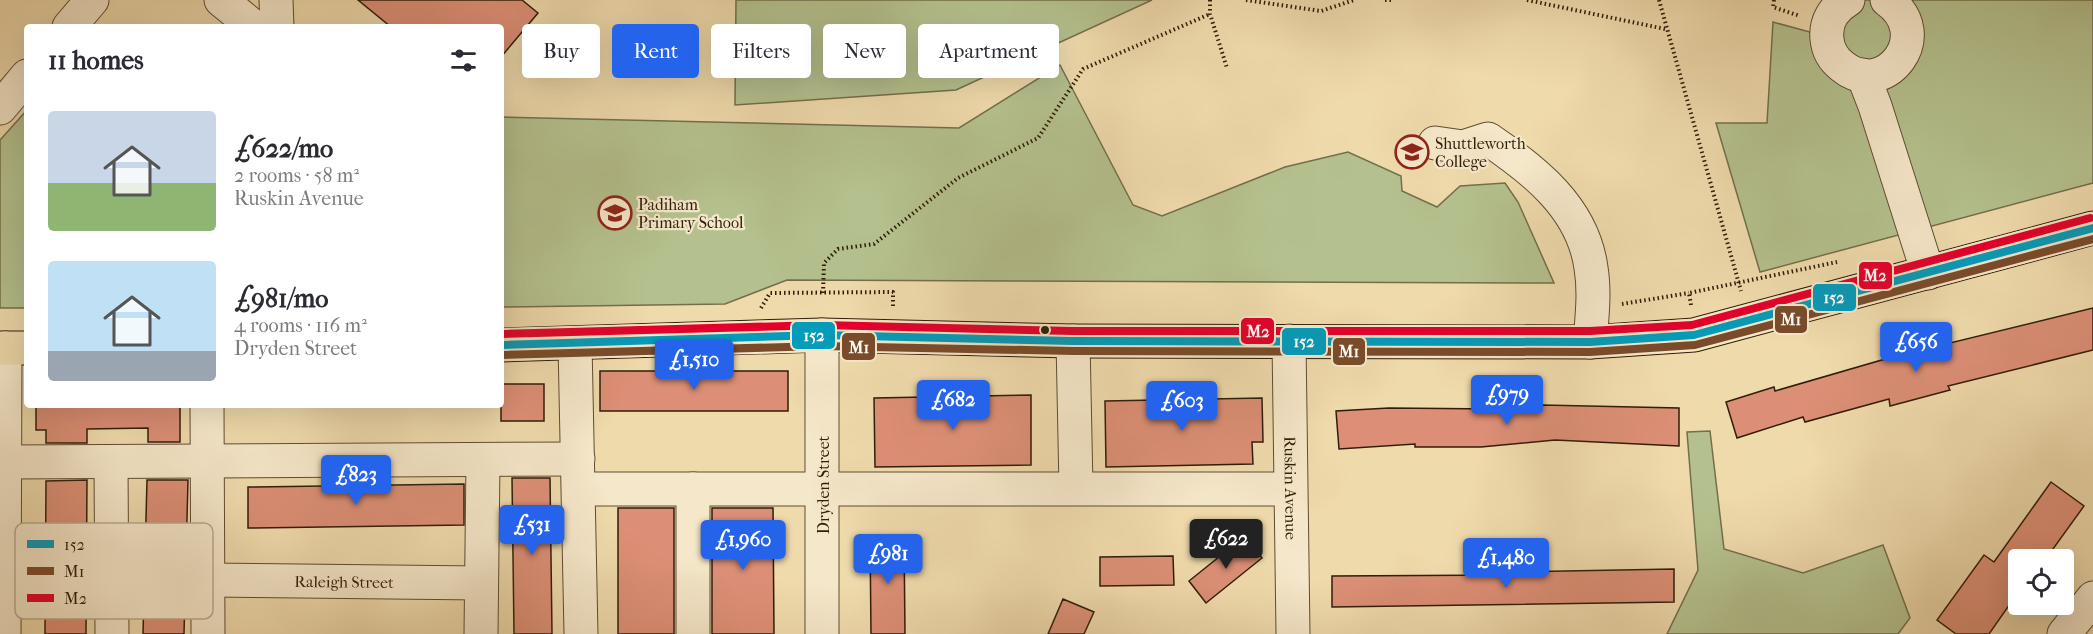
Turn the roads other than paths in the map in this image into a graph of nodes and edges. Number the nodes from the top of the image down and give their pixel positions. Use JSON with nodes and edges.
{"nodes":[{"id":1,"x":92,"y":0,"type":"edge"},
{"id":2,"x":221,"y":0,"type":"edge"},
{"id":3,"x":276,"y":0,"type":"edge"},
{"id":4,"x":1846,"y":0,"type":"edge"},
{"id":5,"x":1887,"y":0,"type":"edge"},
{"id":6,"x":72,"y":24,"type":"edge"},
{"id":7,"x":250,"y":24,"type":"edge"},
{"id":8,"x":277,"y":24,"type":"edge"},
{"id":9,"x":1863,"y":75,"type":"junction"},
{"id":10,"x":24,"y":80,"type":"edge"},
{"id":11,"x":0,"y":108,"type":"edge"},
{"id":12,"x":1435,"y":143,"type":"dead end"},
{"id":13,"x":2093,"y":228,"type":"edge"},
{"id":14,"x":1928,"y":273,"type":"junction"},
{"id":15,"x":822,"y":335,"type":"junction"},
{"id":16,"x":1073,"y":341,"type":"junction"},
{"id":17,"x":1289,"y":341,"type":"junction"},
{"id":18,"x":1590,"y":342,"type":"junction"},
{"id":19,"x":574,"y":344,"type":"junction"},
{"id":20,"x":504,"y":345,"type":"edge"},
{"id":21,"x":11,"y":348,"type":"edge"},
{"id":22,"x":207,"y":408,"type":"edge"},
{"id":23,"x":208,"y":461,"type":"junction"},
{"id":24,"x":483,"y":461,"type":"junction"},
{"id":25,"x":111,"y":462,"type":"junction"},
{"id":26,"x":579,"y":474,"type":"junction"},
{"id":27,"x":3,"y":481,"type":"edge"},
{"id":28,"x":1076,"y":488,"type":"junction"},
{"id":29,"x":693,"y":489,"type":"junction"},
{"id":30,"x":823,"y":489,"type":"junction"},
{"id":31,"x":1289,"y":489,"type":"junction"},
{"id":32,"x":111,"y":523,"type":"edge"},
{"id":33,"x":208,"y":523,"type":"edge"},
{"id":34,"x":213,"y":580,"type":"edge"},
{"id":35,"x":481,"y":583,"type":"junction"},
{"id":36,"x":2093,"y":598,"type":"edge"},
{"id":37,"x":112,"y":619,"type":"edge"},
{"id":38,"x":4,"y":634,"type":"edge"},
{"id":39,"x":112,"y":634,"type":"edge"},
{"id":40,"x":480,"y":634,"type":"edge"},
{"id":41,"x":581,"y":634,"type":"edge"},
{"id":42,"x":693,"y":634,"type":"edge"},
{"id":43,"x":822,"y":634,"type":"edge"},
{"id":44,"x":1293,"y":634,"type":"edge"},
{"id":45,"x":2064,"y":634,"type":"edge"}],
"edges":[{"from":1,"to":6,"type":"street"},
{"from":2,"to":7,"type":"street"},
{"from":3,"to":8,"type":"street"},
{"from":4,"to":9,"type":"street"},
{"from":5,"to":9,"type":"street"},
{"from":9,"to":14,"type":"street"},
{"from":10,"to":11,"type":"street"},
{"from":12,"to":18,"type":"street"},
{"from":13,"to":14,"type":"main road"},
{"from":14,"to":18,"type":"main road"},
{"from":15,"to":16,"type":"main road"},
{"from":15,"to":19,"type":"main road"},
{"from":15,"to":30,"type":"street","name":"Dryden Street"},
{"from":16,"to":17,"type":"main road"},
{"from":16,"to":28,"type":"street"},
{"from":17,"to":18,"type":"main road"},
{"from":17,"to":31,"type":"street","name":"Ruskin Avenue"},
{"from":19,"to":20,"type":"main road"},
{"from":19,"to":26,"type":"street"},
{"from":21,"to":27,"type":"street"},
{"from":22,"to":23,"type":"street"},
{"from":23,"to":24,"type":"street"},
{"from":23,"to":25,"type":"street"},
{"from":23,"to":33,"type":"street"},
{"from":24,"to":26,"type":"street"},
{"from":24,"to":35,"type":"street"},
{"from":25,"to":27,"type":"street"},
{"from":25,"to":32,"type":"street"},
{"from":26,"to":29,"type":"street"},
{"from":26,"to":41,"type":"street"},
{"from":27,"to":38,"type":"street"},
{"from":28,"to":30,"type":"street"},
{"from":28,"to":31,"type":"street"},
{"from":29,"to":30,"type":"street"},
{"from":29,"to":42,"type":"street"},
{"from":30,"to":43,"type":"street","name":"Dryden Street"},
{"from":31,"to":44,"type":"street","name":"Ruskin Avenue"},
{"from":34,"to":35,"type":"street","name":"Raleigh Street"},
{"from":35,"to":40,"type":"street"},
{"from":36,"to":45,"type":"street"},
{"from":37,"to":39,"type":"street"}]}
